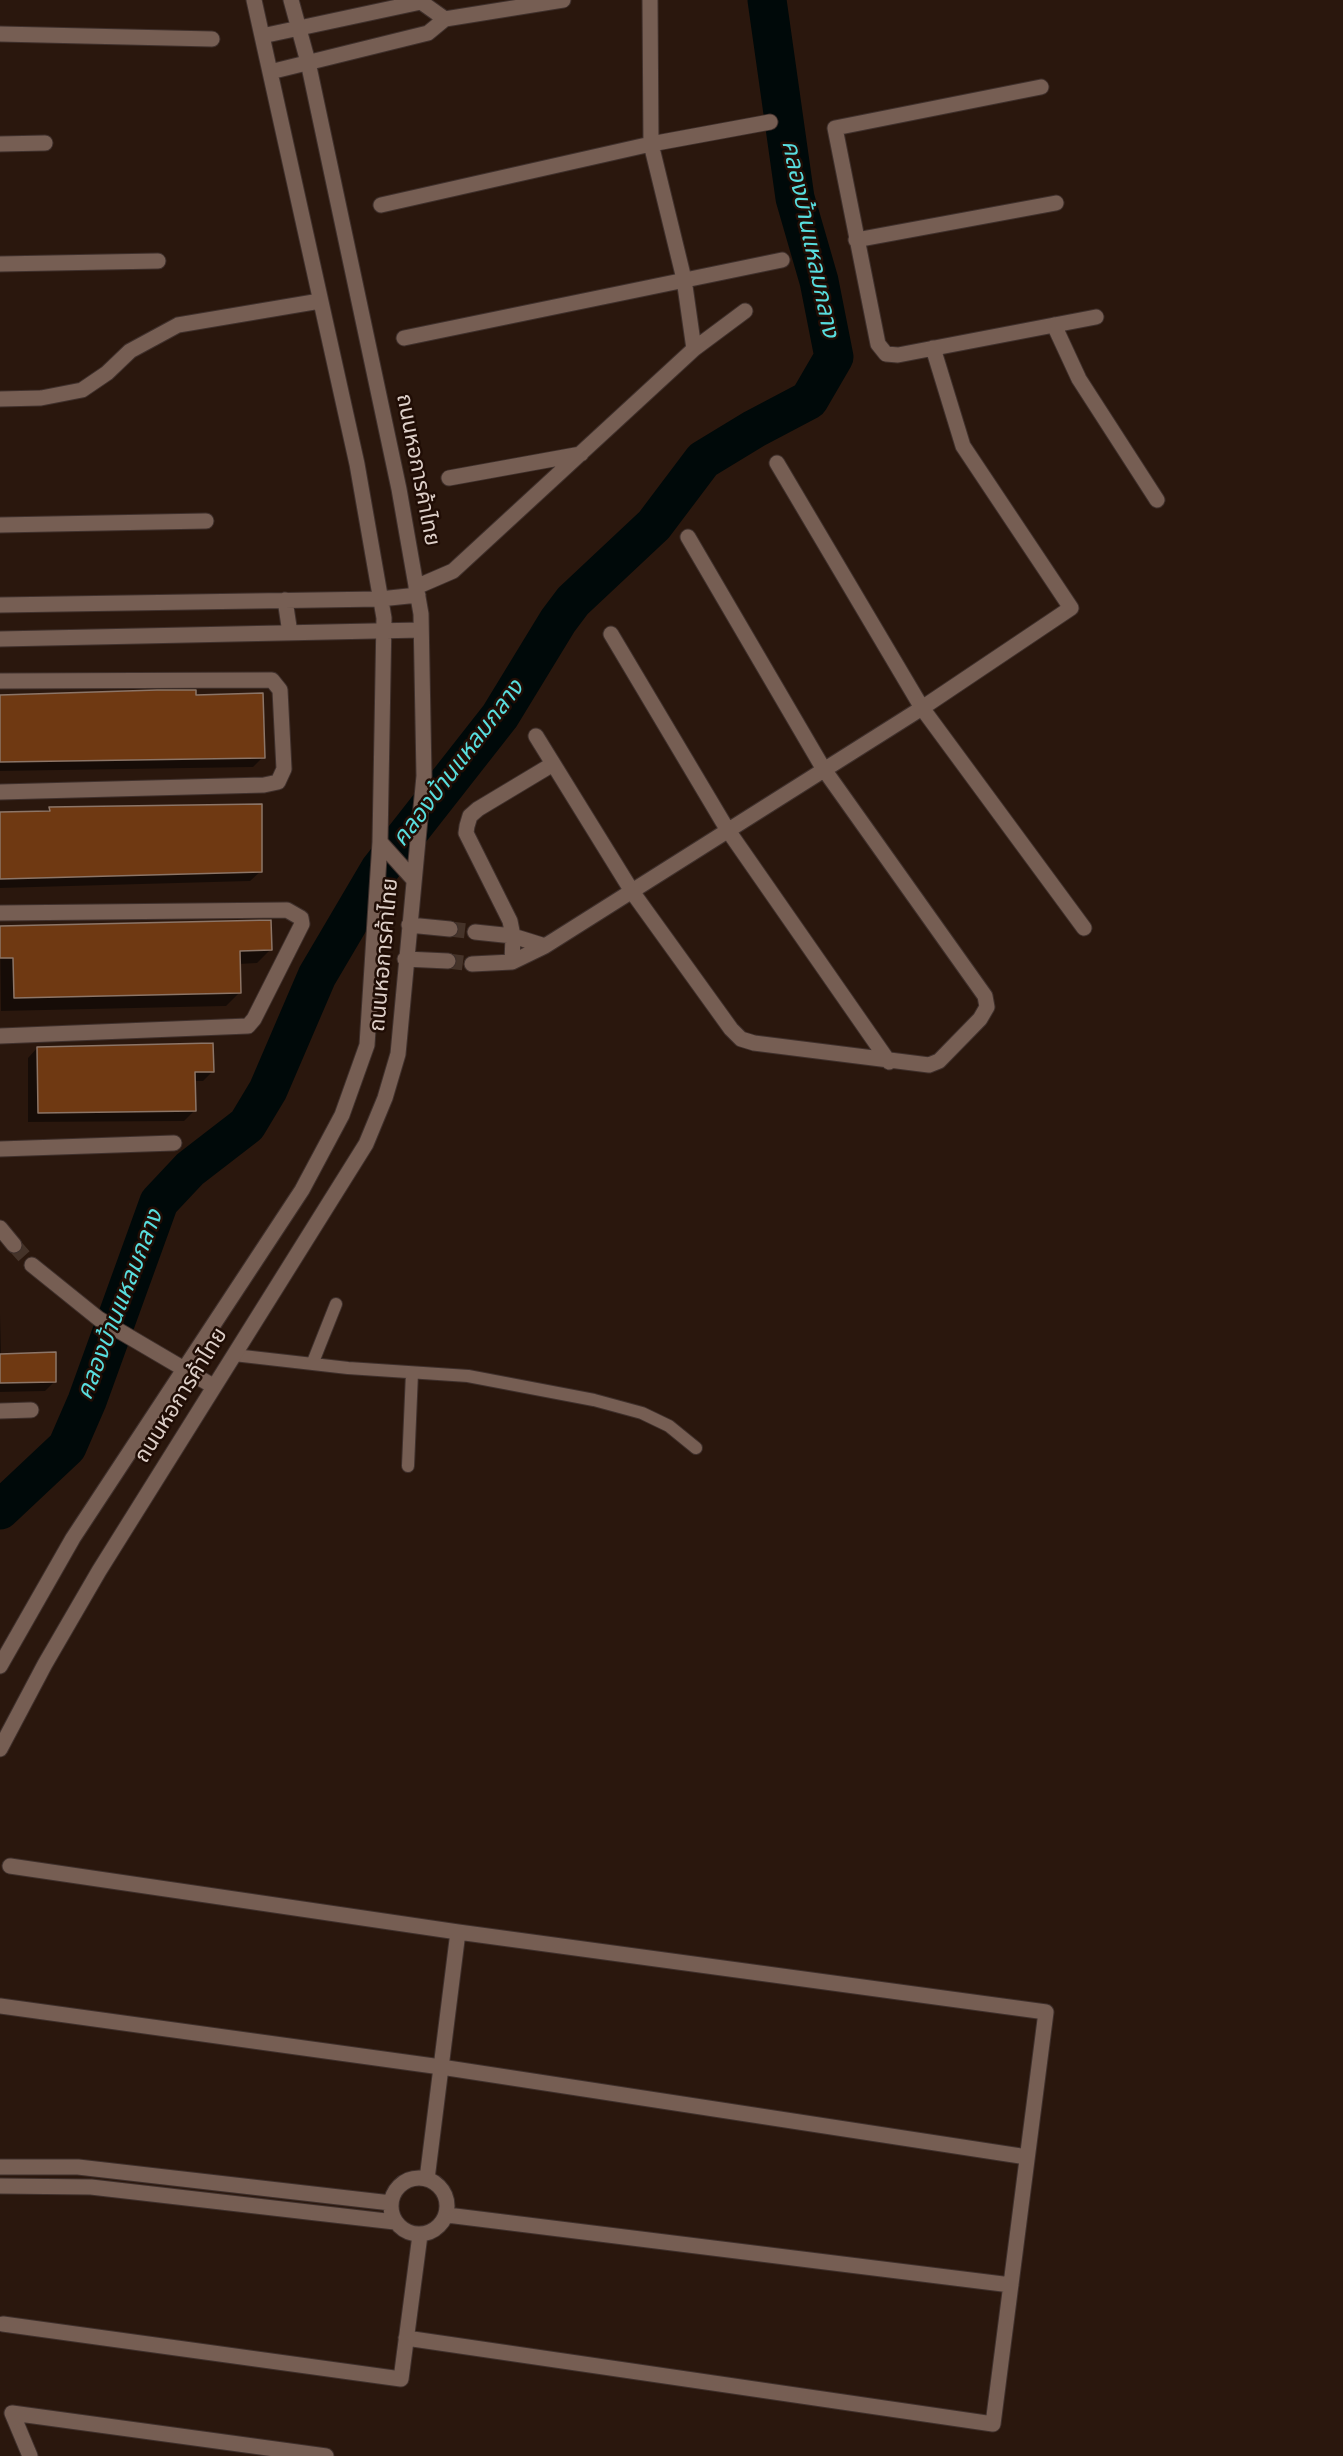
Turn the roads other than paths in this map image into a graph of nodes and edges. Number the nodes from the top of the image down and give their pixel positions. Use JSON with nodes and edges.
{"nodes":[{"id":1,"x":254,"y":0,"type":"edge"},
{"id":2,"x":291,"y":0,"type":"edge"},
{"id":3,"x":563,"y":0,"type":"edge"},
{"id":4,"x":650,"y":0,"type":"edge"},
{"id":5,"x":445,"y":19,"type":"junction"},
{"id":6,"x":297,"y":27,"type":"junction"},
{"id":7,"x":0,"y":34,"type":"edge"},
{"id":8,"x":262,"y":36,"type":"junction"},
{"id":9,"x":212,"y":39,"type":"dead end"},
{"id":10,"x":308,"y":62,"type":"junction"},
{"id":11,"x":270,"y":72,"type":"junction"},
{"id":12,"x":1041,"y":87,"type":"dead end"},
{"id":13,"x":770,"y":122,"type":"dead end"},
{"id":14,"x":45,"y":143,"type":"dead end"},
{"id":15,"x":0,"y":144,"type":"edge"},
{"id":16,"x":651,"y":144,"type":"junction"},
{"id":17,"x":1056,"y":203,"type":"dead end"},
{"id":18,"x":381,"y":205,"type":"dead end"},
{"id":19,"x":856,"y":240,"type":"junction"},
{"id":20,"x":782,"y":260,"type":"dead end"},
{"id":21,"x":158,"y":261,"type":"dead end"},
{"id":22,"x":0,"y":264,"type":"edge"},
{"id":23,"x":684,"y":279,"type":"junction"},
{"id":24,"x":320,"y":301,"type":"junction"},
{"id":25,"x":745,"y":311,"type":"dead end"},
{"id":26,"x":1096,"y":317,"type":"dead end"},
{"id":27,"x":1054,"y":325,"type":"junction"},
{"id":28,"x":404,"y":338,"type":"dead end"},
{"id":29,"x":933,"y":348,"type":"junction"},
{"id":30,"x":694,"y":349,"type":"junction"},
{"id":31,"x":0,"y":399,"type":"edge"},
{"id":32,"x":582,"y":454,"type":"junction"},
{"id":33,"x":777,"y":463,"type":"dead end"},
{"id":34,"x":449,"y":478,"type":"dead end"},
{"id":35,"x":1157,"y":501,"type":"dead end"},
{"id":36,"x":206,"y":521,"type":"dead end"},
{"id":37,"x":0,"y":525,"type":"edge"},
{"id":38,"x":688,"y":537,"type":"dead end"},
{"id":39,"x":417,"y":591,"type":"junction"},
{"id":40,"x":380,"y":598,"type":"junction"},
{"id":41,"x":285,"y":600,"type":"junction"},
{"id":42,"x":0,"y":605,"type":"edge"},
{"id":43,"x":421,"y":630,"type":"junction"},
{"id":44,"x":384,"y":631,"type":"junction"},
{"id":45,"x":290,"y":633,"type":"junction"},
{"id":46,"x":611,"y":634,"type":"dead end"},
{"id":47,"x":0,"y":639,"type":"edge"},
{"id":48,"x":0,"y":681,"type":"edge"},
{"id":49,"x":922,"y":708,"type":"junction"},
{"id":50,"x":536,"y":736,"type":"dead end"},
{"id":51,"x":553,"y":764,"type":"junction"},
{"id":52,"x":823,"y":768,"type":"junction"},
{"id":53,"x":0,"y":792,"type":"edge"},
{"id":54,"x":727,"y":829,"type":"junction"},
{"id":55,"x":380,"y":842,"type":"junction"},
{"id":56,"x":415,"y":874,"type":"junction"},
{"id":57,"x":633,"y":893,"type":"junction"},
{"id":58,"x":0,"y":913,"type":"edge"},
{"id":59,"x":409,"y":925,"type":"junction"},
{"id":60,"x":1084,"y":928,"type":"dead end"},
{"id":61,"x":450,"y":929,"type":"tunnel mouth"},
{"id":62,"x":475,"y":932,"type":"tunnel mouth"},
{"id":63,"x":513,"y":936,"type":"junction"},
{"id":64,"x":545,"y":946,"type":"junction"},
{"id":65,"x":405,"y":959,"type":"junction"},
{"id":66,"x":448,"y":961,"type":"tunnel mouth"},
{"id":67,"x":512,"y":962,"type":"junction"},
{"id":68,"x":472,"y":963,"type":"tunnel mouth"},
{"id":69,"x":0,"y":1036,"type":"edge"},
{"id":70,"x":889,"y":1062,"type":"junction"},
{"id":71,"x":174,"y":1143,"type":"dead end"},
{"id":72,"x":0,"y":1149,"type":"edge"},
{"id":73,"x":0,"y":1228,"type":"edge"},
{"id":74,"x":14,"y":1245,"type":"tunnel mouth"},
{"id":75,"x":32,"y":1265,"type":"tunnel mouth"},
{"id":76,"x":336,"y":1305,"type":"dead end"},
{"id":77,"x":234,"y":1355,"type":"junction"},
{"id":78,"x":313,"y":1362,"type":"junction"},
{"id":79,"x":184,"y":1369,"type":"junction"},
{"id":80,"x":412,"y":1373,"type":"junction"},
{"id":81,"x":213,"y":1386,"type":"junction"},
{"id":82,"x":31,"y":1410,"type":"dead end"},
{"id":83,"x":0,"y":1411,"type":"edge"},
{"id":84,"x":696,"y":1448,"type":"dead end"},
{"id":85,"x":408,"y":1466,"type":"dead end"},
{"id":86,"x":0,"y":1666,"type":"edge"},
{"id":87,"x":0,"y":1749,"type":"edge"},
{"id":88,"x":10,"y":1866,"type":"dead end"},
{"id":89,"x":459,"y":1932,"type":"junction"},
{"id":90,"x":0,"y":2006,"type":"edge"},
{"id":91,"x":441,"y":2067,"type":"junction"},
{"id":92,"x":1027,"y":2157,"type":"junction"},
{"id":93,"x":0,"y":2167,"type":"edge"},
{"id":94,"x":78,"y":2167,"type":"junction"},
{"id":95,"x":427,"y":2179,"type":"junction"},
{"id":96,"x":0,"y":2186,"type":"edge"},
{"id":97,"x":77,"y":2187,"type":"junction"},
{"id":98,"x":391,"y":2203,"type":"junction"},
{"id":99,"x":447,"y":2215,"type":"junction"},
{"id":100,"x":395,"y":2222,"type":"junction"},
{"id":101,"x":420,"y":2235,"type":"junction"},
{"id":102,"x":1011,"y":2285,"type":"junction"},
{"id":103,"x":3,"y":2324,"type":"dead end"},
{"id":104,"x":406,"y":2338,"type":"junction"},
{"id":105,"x":30,"y":2456,"type":"edge"},
{"id":106,"x":326,"y":2456,"type":"edge"}],
"edges":[{"from":1,"to":8,"type":"street","name":"ถนนหอการค้าไทย"},
{"from":2,"to":6,"type":"street","name":"ถนนหอการค้าไทย"},
{"from":3,"to":5,"type":"street"},
{"from":4,"to":16,"type":"street"},
{"from":5,"to":6,"type":"street"},
{"from":5,"to":10,"type":"street"},
{"from":6,"to":8,"type":"street"},
{"from":6,"to":10,"type":"street","name":"ถนนหอการค้าไทย"},
{"from":7,"to":9,"type":"street"},
{"from":8,"to":11,"type":"street","name":"ถนนหอการค้าไทย"},
{"from":10,"to":11,"type":"street"},
{"from":10,"to":39,"type":"street","name":"ถนนหอการค้าไทย"},
{"from":11,"to":24,"type":"street","name":"ถนนหอการค้าไทย"},
{"from":12,"to":19,"type":"street"},
{"from":13,"to":16,"type":"street"},
{"from":14,"to":15,"type":"street"},
{"from":16,"to":18,"type":"street"},
{"from":16,"to":23,"type":"street"},
{"from":17,"to":19,"type":"street"},
{"from":19,"to":29,"type":"street"},
{"from":20,"to":23,"type":"street"},
{"from":21,"to":22,"type":"street"},
{"from":23,"to":28,"type":"street"},
{"from":23,"to":30,"type":"street"},
{"from":24,"to":31,"type":"street"},
{"from":24,"to":40,"type":"street","name":"ถนนหอการค้าไทย"},
{"from":25,"to":30,"type":"street"},
{"from":26,"to":27,"type":"street"},
{"from":27,"to":29,"type":"street"},
{"from":27,"to":35,"type":"street"},
{"from":29,"to":49,"type":"street"},
{"from":30,"to":32,"type":"street"},
{"from":32,"to":34,"type":"street"},
{"from":32,"to":39,"type":"street"},
{"from":33,"to":49,"type":"street"},
{"from":36,"to":37,"type":"street"},
{"from":38,"to":52,"type":"street"},
{"from":39,"to":40,"type":"street"},
{"from":39,"to":43,"type":"street","name":"ถนนหอการค้าไทย"},
{"from":40,"to":41,"type":"street"},
{"from":40,"to":44,"type":"street","name":"ถนนหอการค้าไทย"},
{"from":41,"to":42,"type":"street"},
{"from":41,"to":45,"type":"street"},
{"from":43,"to":44,"type":"street"},
{"from":43,"to":56,"type":"street","name":"ถนนหอการค้าไทย"},
{"from":44,"to":45,"type":"street"},
{"from":44,"to":55,"type":"street","name":"ถนนหอการค้าไทย"},
{"from":45,"to":47,"type":"street"},
{"from":46,"to":54,"type":"street"},
{"from":48,"to":53,"type":"street"},
{"from":49,"to":52,"type":"street"},
{"from":49,"to":60,"type":"street"},
{"from":50,"to":51,"type":"street"},
{"from":51,"to":57,"type":"street"},
{"from":51,"to":63,"type":"street"},
{"from":52,"to":54,"type":"street"},
{"from":52,"to":70,"type":"street"},
{"from":54,"to":57,"type":"street"},
{"from":54,"to":70,"type":"street"},
{"from":55,"to":56,"type":"street"},
{"from":55,"to":79,"type":"street","name":"ถนนหอการค้าไทย"},
{"from":56,"to":59,"type":"street","name":"ถนนหอการค้าไทย"},
{"from":57,"to":64,"type":"street"},
{"from":57,"to":70,"type":"street"},
{"from":58,"to":69,"type":"street"},
{"from":59,"to":61,"type":"street"},
{"from":59,"to":65,"type":"street","name":"ถนนหอการค้าไทย"},
{"from":62,"to":63,"type":"street"},
{"from":63,"to":64,"type":"street"},
{"from":63,"to":67,"type":"street"},
{"from":64,"to":67,"type":"street"},
{"from":65,"to":66,"type":"street"},
{"from":65,"to":77,"type":"street","name":"ถนนหอการค้าไทย"},
{"from":67,"to":68,"type":"street"},
{"from":71,"to":72,"type":"street"},
{"from":73,"to":74,"type":"street"},
{"from":75,"to":79,"type":"street"},
{"from":76,"to":78,"type":"lane"},
{"from":77,"to":78,"type":"lane"},
{"from":77,"to":81,"type":"street","name":"ถนนหอการค้าไทย"},
{"from":78,"to":80,"type":"lane"},
{"from":79,"to":81,"type":"street"},
{"from":79,"to":86,"type":"street","name":"ถนนหอการค้าไทย"},
{"from":80,"to":84,"type":"lane"},
{"from":80,"to":85,"type":"lane"},
{"from":81,"to":87,"type":"street","name":"ถนนหอการค้าไทย"},
{"from":82,"to":83,"type":"street"},
{"from":88,"to":89,"type":"street"},
{"from":89,"to":91,"type":"street"},
{"from":89,"to":92,"type":"street"},
{"from":90,"to":91,"type":"street"},
{"from":91,"to":92,"type":"street"},
{"from":91,"to":95,"type":"street"},
{"from":92,"to":102,"type":"street"},
{"from":93,"to":94,"type":"street"},
{"from":94,"to":97,"type":"street"},
{"from":94,"to":98,"type":"street"},
{"from":95,"to":98,"type":"street"},
{"from":95,"to":99,"type":"street"},
{"from":96,"to":97,"type":"street"},
{"from":97,"to":100,"type":"street"},
{"from":98,"to":100,"type":"street"},
{"from":99,"to":101,"type":"street"},
{"from":99,"to":102,"type":"street"},
{"from":100,"to":101,"type":"street"},
{"from":101,"to":104,"type":"street"},
{"from":102,"to":104,"type":"street"},
{"from":103,"to":104,"type":"street"},
{"from":105,"to":106,"type":"street"}]}
